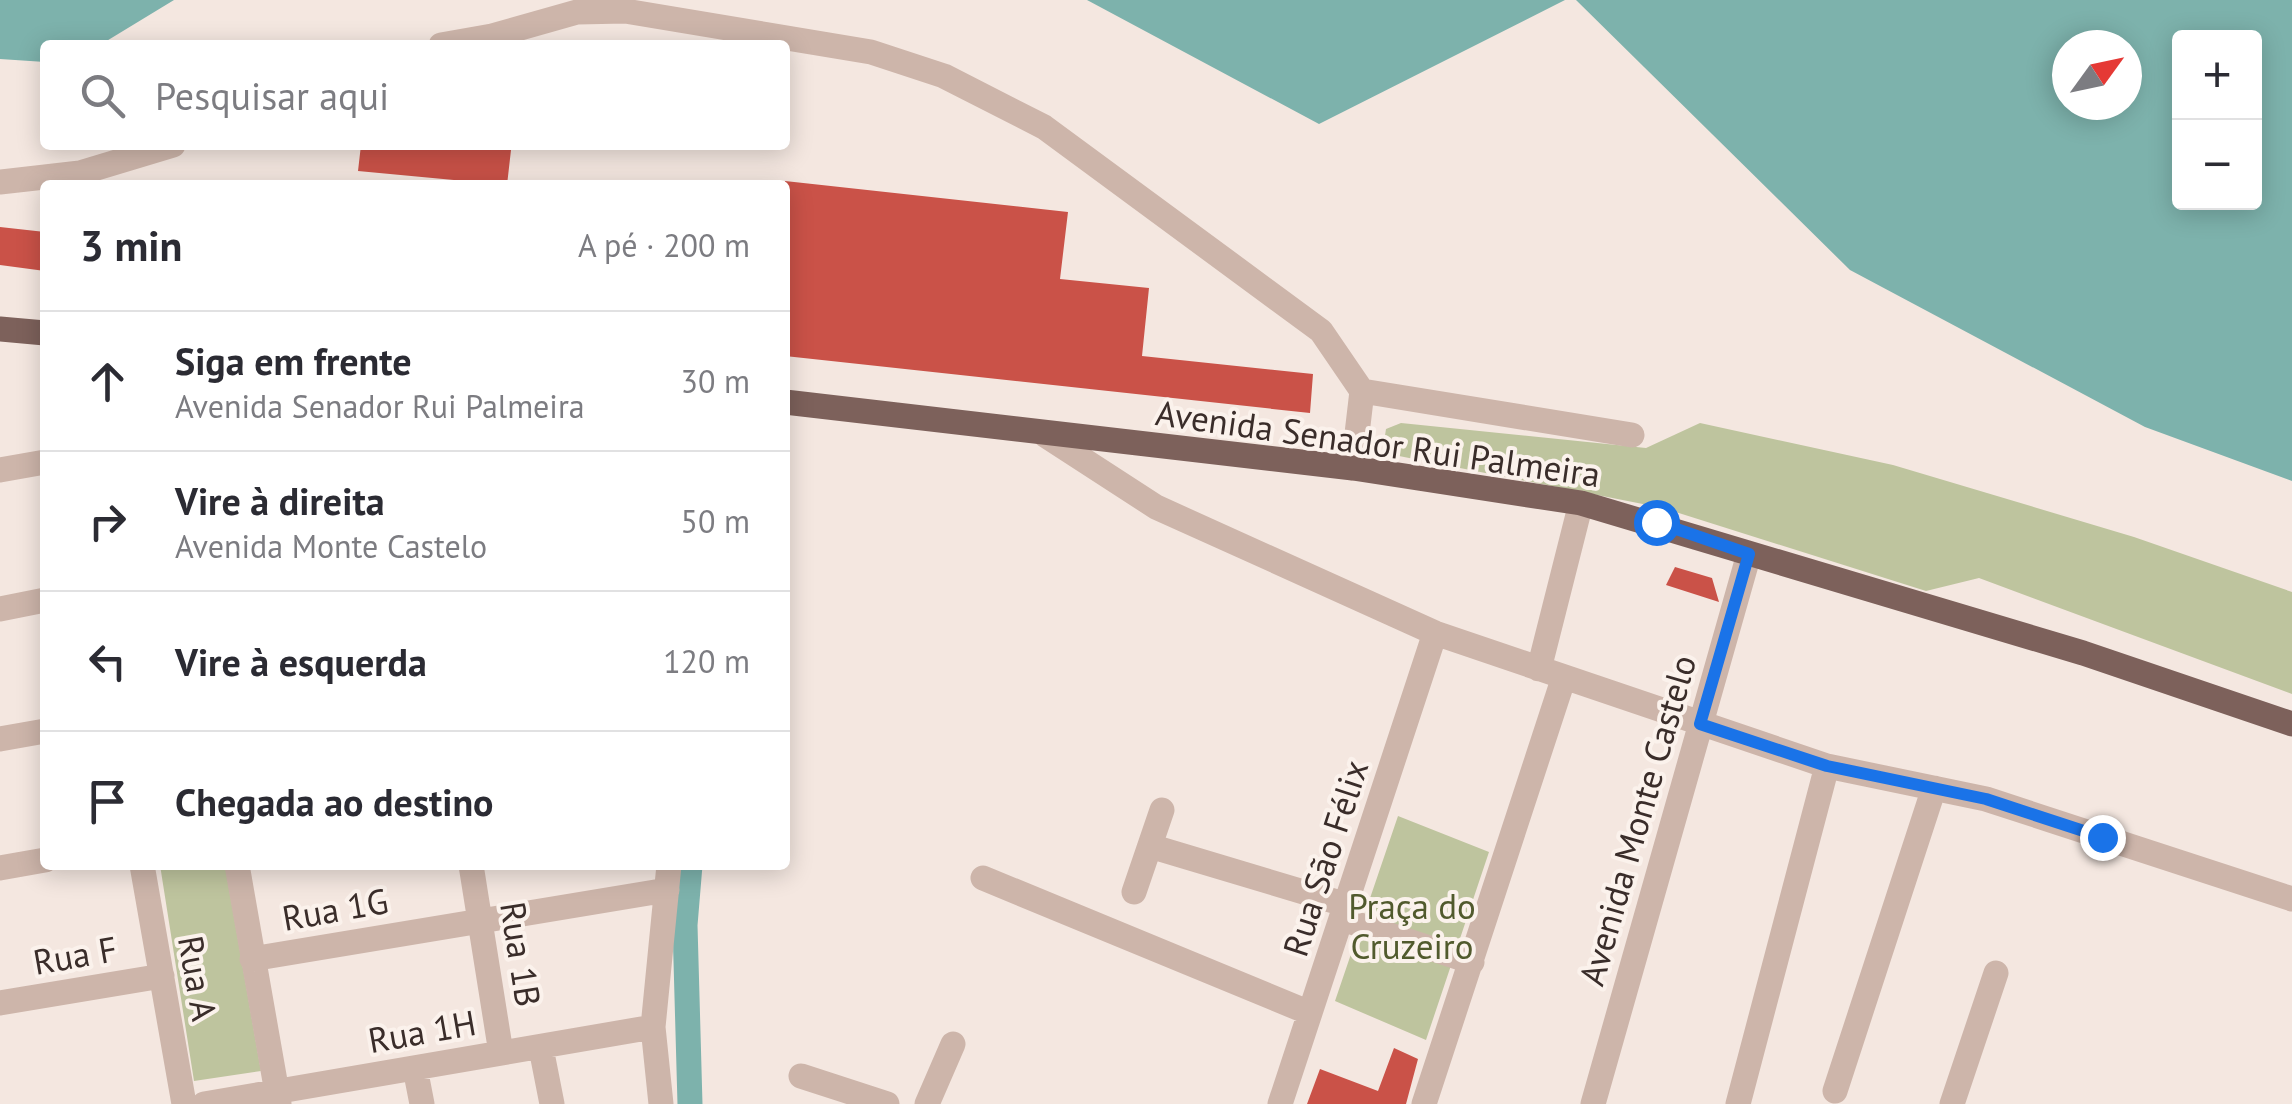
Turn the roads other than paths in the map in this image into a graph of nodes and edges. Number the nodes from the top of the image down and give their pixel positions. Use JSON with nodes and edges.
{"nodes":[{"id":1,"x":469,"y":40,"type":"edge"},
{"id":2,"x":156,"y":150,"type":"edge"},
{"id":3,"x":0,"y":182,"type":"edge"},
{"id":4,"x":0,"y":329,"type":"edge"},
{"id":5,"x":40,"y":333,"type":"edge"},
{"id":6,"x":1362,"y":391,"type":"junction"},
{"id":7,"x":790,"y":403,"type":"edge"},
{"id":8,"x":1045,"y":435,"type":"junction"},
{"id":9,"x":1632,"y":435,"type":"dead end"},
{"id":10,"x":40,"y":463,"type":"edge"},
{"id":11,"x":1353,"y":468,"type":"junction"},
{"id":12,"x":0,"y":470,"type":"edge"},
{"id":13,"x":1581,"y":503,"type":"junction"},
{"id":14,"x":1749,"y":554,"type":"junction"},
{"id":15,"x":40,"y":601,"type":"edge"},
{"id":16,"x":0,"y":608,"type":"edge"},
{"id":17,"x":1435,"y":633,"type":"junction"},
{"id":18,"x":1551,"y":674,"type":"junction"},
{"id":19,"x":1700,"y":724,"type":"junction"},
{"id":20,"x":2292,"y":724,"type":"edge"},
{"id":21,"x":40,"y":732,"type":"edge"},
{"id":22,"x":0,"y":739,"type":"edge"},
{"id":23,"x":1827,"y":766,"type":"junction"},
{"id":24,"x":1934,"y":788,"type":"junction"},
{"id":25,"x":1162,"y":810,"type":"dead end"},
{"id":26,"x":1150,"y":846,"type":"junction"},
{"id":27,"x":40,"y":861,"type":"edge"},
{"id":28,"x":0,"y":868,"type":"edge"},
{"id":29,"x":143,"y":870,"type":"edge"},
{"id":30,"x":237,"y":870,"type":"edge"},
{"id":31,"x":472,"y":870,"type":"edge"},
{"id":32,"x":668,"y":877,"type":"edge"},
{"id":33,"x":983,"y":878,"type":"dead end"},
{"id":34,"x":1134,"y":892,"type":"dead end"},
{"id":35,"x":2292,"y":900,"type":"edge"},
{"id":36,"x":1344,"y":912,"type":"junction"},
{"id":37,"x":480,"y":920,"type":"junction"},
{"id":38,"x":252,"y":959,"type":"junction"},
{"id":39,"x":1472,"y":962,"type":"junction"},
{"id":40,"x":1996,"y":974,"type":"dead end"},
{"id":41,"x":162,"y":976,"type":"junction"},
{"id":42,"x":0,"y":1003,"type":"edge"},
{"id":43,"x":1310,"y":1013,"type":"junction"},
{"id":44,"x":652,"y":1028,"type":"junction"},
{"id":45,"x":952,"y":1044,"type":"dead end"},
{"id":46,"x":541,"y":1048,"type":"junction"},
{"id":47,"x":502,"y":1054,"type":"junction"},
{"id":48,"x":416,"y":1068,"type":"junction"},
{"id":49,"x":802,"y":1076,"type":"dead end"},
{"id":50,"x":1836,"y":1091,"type":"dead end"},
{"id":51,"x":278,"y":1098,"type":"edge"},
{"id":52,"x":184,"y":1104,"type":"edge"},
{"id":53,"x":204,"y":1104,"type":"edge"},
{"id":54,"x":422,"y":1104,"type":"edge"},
{"id":55,"x":552,"y":1104,"type":"edge"},
{"id":56,"x":661,"y":1104,"type":"edge"},
{"id":57,"x":887,"y":1104,"type":"edge"},
{"id":58,"x":928,"y":1104,"type":"edge"},
{"id":59,"x":1280,"y":1104,"type":"edge"},
{"id":60,"x":1424,"y":1104,"type":"edge"},
{"id":61,"x":1592,"y":1104,"type":"edge"},
{"id":62,"x":1738,"y":1104,"type":"edge"},
{"id":63,"x":1952,"y":1104,"type":"edge"}],
"edges":[{"from":1,"to":6,"type":"street"},
{"from":2,"to":3,"type":"street"},
{"from":4,"to":5,"type":"main road"},
{"from":6,"to":9,"type":"street"},
{"from":6,"to":11,"type":"street"},
{"from":7,"to":8,"type":"main road","name":"Avenida Senador Rui Palmeira"},
{"from":8,"to":11,"type":"main road","name":"Avenida Senador Rui Palmeira"},
{"from":8,"to":17,"type":"street"},
{"from":10,"to":12,"type":"street"},
{"from":11,"to":13,"type":"main road","name":"Avenida Senador Rui Palmeira"},
{"from":13,"to":14,"type":"main road","name":"Avenida Senador Rui Palmeira"},
{"from":13,"to":18,"type":"street"},
{"from":14,"to":19,"type":"street","name":"Avenida Monte Castelo"},
{"from":14,"to":20,"type":"main road","name":"Avenida Senador Rui Palmeira"},
{"from":15,"to":16,"type":"street"},
{"from":17,"to":18,"type":"street"},
{"from":17,"to":36,"type":"street","name":"Rua São Félix"},
{"from":18,"to":19,"type":"street"},
{"from":18,"to":39,"type":"street"},
{"from":19,"to":23,"type":"street"},
{"from":19,"to":61,"type":"street","name":"Avenida Monte Castelo"},
{"from":21,"to":22,"type":"street"},
{"from":23,"to":24,"type":"street"},
{"from":23,"to":62,"type":"street"},
{"from":24,"to":35,"type":"street"},
{"from":24,"to":50,"type":"street"},
{"from":25,"to":26,"type":"street"},
{"from":26,"to":34,"type":"street"},
{"from":26,"to":36,"type":"street"},
{"from":27,"to":28,"type":"street"},
{"from":29,"to":41,"type":"street","name":"Rua A"},
{"from":30,"to":38,"type":"street"},
{"from":31,"to":37,"type":"street","name":"Rua 1B"},
{"from":32,"to":37,"type":"street","name":"Rua 1G"},
{"from":32,"to":44,"type":"street"},
{"from":33,"to":43,"type":"street"},
{"from":36,"to":39,"type":"street"},
{"from":36,"to":43,"type":"street","name":"Rua São Félix"},
{"from":37,"to":38,"type":"street","name":"Rua 1G"},
{"from":37,"to":47,"type":"street","name":"Rua 1B"},
{"from":38,"to":51,"type":"street"},
{"from":39,"to":60,"type":"street"},
{"from":40,"to":63,"type":"street"},
{"from":41,"to":42,"type":"street","name":"Rua F"},
{"from":41,"to":52,"type":"street","name":"Rua A"},
{"from":43,"to":59,"type":"street","name":"Rua São Félix"},
{"from":44,"to":46,"type":"street","name":"Rua 1H"},
{"from":44,"to":56,"type":"street"},
{"from":45,"to":58,"type":"street"},
{"from":46,"to":47,"type":"street","name":"Rua 1H"},
{"from":46,"to":55,"type":"street"},
{"from":47,"to":48,"type":"street","name":"Rua 1H"},
{"from":48,"to":51,"type":"street","name":"Rua 1H"},
{"from":48,"to":54,"type":"street"},
{"from":49,"to":57,"type":"street"},
{"from":51,"to":53,"type":"street","name":"Rua 1H"}]}
